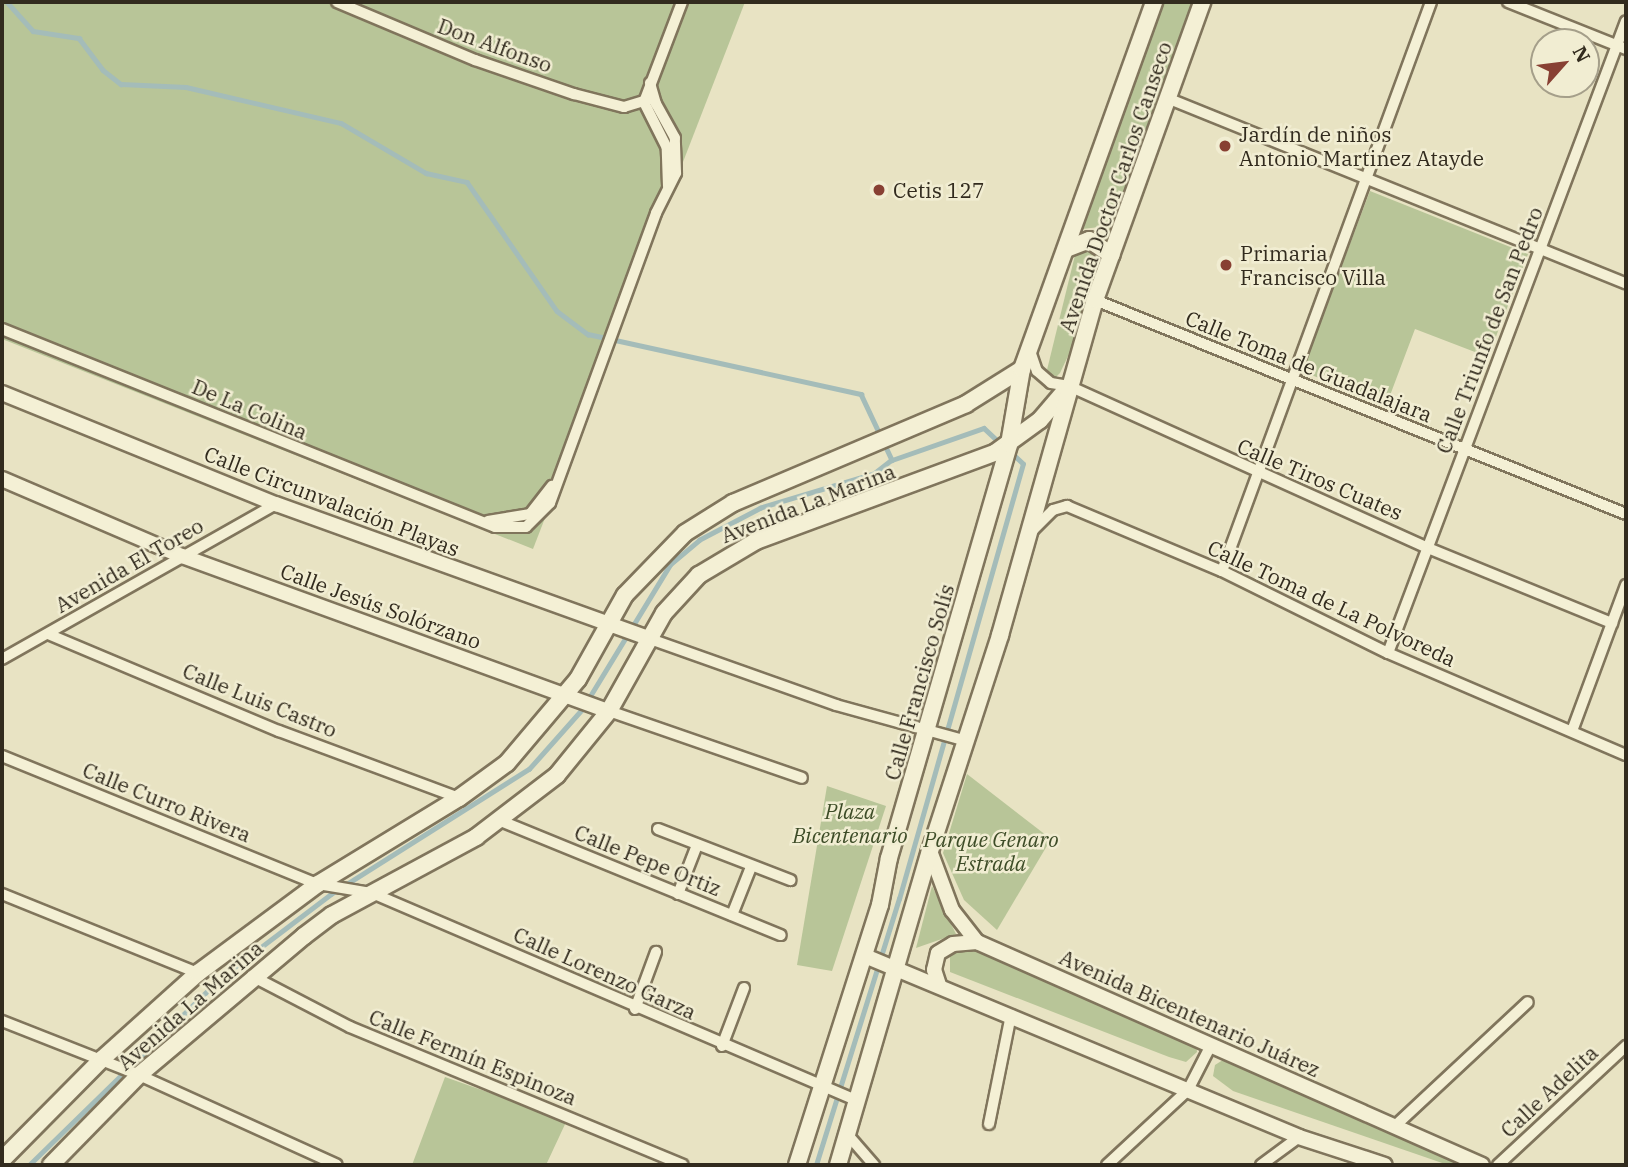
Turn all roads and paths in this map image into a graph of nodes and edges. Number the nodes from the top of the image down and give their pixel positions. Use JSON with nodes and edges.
{"nodes":[{"id":1,"x":337,"y":2,"type":"edge"},
{"id":2,"x":682,"y":2,"type":"edge"},
{"id":3,"x":1154,"y":2,"type":"edge"},
{"id":4,"x":1202,"y":2,"type":"edge"},
{"id":5,"x":1431,"y":2,"type":"edge"},
{"id":6,"x":1508,"y":2,"type":"edge"},
{"id":7,"x":1626,"y":21,"type":"edge"},
{"id":8,"x":1622,"y":48,"type":"edge"},
{"id":9,"x":1167,"y":98,"type":"junction"},
{"id":10,"x":649,"y":100,"type":"junction"},
{"id":11,"x":1366,"y":178,"type":"junction"},
{"id":12,"x":1541,"y":248,"type":"junction"},
{"id":13,"x":1066,"y":249,"type":"junction"},
{"id":14,"x":1112,"y":255,"type":"junction"},
{"id":15,"x":1626,"y":283,"type":"edge"},
{"id":16,"x":1095,"y":300,"type":"junction"},
{"id":17,"x":2,"y":329,"type":"edge"},
{"id":18,"x":1030,"y":351,"type":"junction"},
{"id":19,"x":1023,"y":369,"type":"junction"},
{"id":20,"x":1292,"y":380,"type":"junction"},
{"id":21,"x":1069,"y":386,"type":"junction"},
{"id":22,"x":2,"y":394,"type":"edge"},
{"id":23,"x":1465,"y":449,"type":"junction"},
{"id":24,"x":1008,"y":450,"type":"junction"},
{"id":25,"x":1258,"y":473,"type":"junction"},
{"id":26,"x":2,"y":480,"type":"edge"},
{"id":27,"x":276,"y":504,"type":"junction"},
{"id":28,"x":1626,"y":514,"type":"edge"},
{"id":29,"x":1029,"y":534,"type":"junction"},
{"id":30,"x":1428,"y":548,"type":"junction"},
{"id":31,"x":182,"y":556,"type":"junction"},
{"id":32,"x":1222,"y":571,"type":"junction"},
{"id":33,"x":1626,"y":585,"type":"edge"},
{"id":34,"x":1612,"y":623,"type":"junction"},
{"id":35,"x":609,"y":625,"type":"junction"},
{"id":36,"x":48,"y":634,"type":"junction"},
{"id":37,"x":650,"y":639,"type":"junction"},
{"id":38,"x":1388,"y":653,"type":"junction"},
{"id":39,"x":2,"y":659,"type":"edge"},
{"id":40,"x":565,"y":696,"type":"junction"},
{"id":41,"x":609,"y":711,"type":"junction"},
{"id":42,"x":928,"y":729,"type":"junction"},
{"id":43,"x":1572,"y":731,"type":"junction"},
{"id":44,"x":967,"y":741,"type":"junction"},
{"id":45,"x":1626,"y":755,"type":"edge"},
{"id":46,"x":2,"y":756,"type":"edge"},
{"id":47,"x":802,"y":778,"type":"dead end"},
{"id":48,"x":459,"y":798,"type":"junction"},
{"id":49,"x":501,"y":821,"type":"junction"},
{"id":50,"x":658,"y":829,"type":"dead end"},
{"id":51,"x":697,"y":845,"type":"junction"},
{"id":52,"x":930,"y":850,"type":"junction"},
{"id":53,"x":751,"y":867,"type":"junction"},
{"id":54,"x":790,"y":880,"type":"dead end"},
{"id":55,"x":317,"y":884,"type":"junction"},
{"id":56,"x":372,"y":893,"type":"junction"},
{"id":57,"x":2,"y":894,"type":"edge"},
{"id":58,"x":678,"y":894,"type":"junction"},
{"id":59,"x":732,"y":915,"type":"junction"},
{"id":60,"x":781,"y":935,"type":"dead end"},
{"id":61,"x":977,"y":942,"type":"junction"},
{"id":62,"x":656,"y":952,"type":"dead end"},
{"id":63,"x":865,"y":956,"type":"junction"},
{"id":64,"x":898,"y":970,"type":"junction"},
{"id":65,"x":198,"y":973,"type":"junction"},
{"id":66,"x":252,"y":976,"type":"junction"},
{"id":67,"x":939,"y":985,"type":"junction"},
{"id":68,"x":744,"y":988,"type":"dead end"},
{"id":69,"x":1528,"y":1002,"type":"dead end"},
{"id":70,"x":635,"y":1009,"type":"junction"},
{"id":71,"x":1011,"y":1015,"type":"junction"},
{"id":72,"x":2,"y":1021,"type":"edge"},
{"id":73,"x":722,"y":1046,"type":"junction"},
{"id":74,"x":1626,"y":1046,"type":"edge"},
{"id":75,"x":1210,"y":1047,"type":"junction"},
{"id":76,"x":103,"y":1059,"type":"junction"},
{"id":77,"x":139,"y":1075,"type":"junction"},
{"id":78,"x":822,"y":1089,"type":"junction"},
{"id":79,"x":1188,"y":1090,"type":"junction"},
{"id":80,"x":858,"y":1101,"type":"junction"},
{"id":81,"x":989,"y":1124,"type":"dead end"},
{"id":82,"x":1396,"y":1125,"type":"junction"},
{"id":83,"x":848,"y":1135,"type":"junction"},
{"id":84,"x":1298,"y":1137,"type":"junction"},
{"id":85,"x":2,"y":1160,"type":"edge"},
{"id":86,"x":51,"y":1165,"type":"edge"},
{"id":87,"x":337,"y":1165,"type":"edge"},
{"id":88,"x":683,"y":1165,"type":"edge"},
{"id":89,"x":797,"y":1165,"type":"edge"},
{"id":90,"x":838,"y":1165,"type":"edge"},
{"id":91,"x":874,"y":1165,"type":"edge"},
{"id":92,"x":1107,"y":1165,"type":"edge"},
{"id":93,"x":1261,"y":1165,"type":"edge"},
{"id":94,"x":1385,"y":1165,"type":"edge"},
{"id":95,"x":1482,"y":1165,"type":"edge"},
{"id":96,"x":1498,"y":1165,"type":"edge"}],
"edges":[{"from":1,"to":10,"type":"street","name":"Don Alfonso"},
{"from":2,"to":10,"type":"street"},
{"from":3,"to":13,"type":"main road","name":"Avenida Doctor Carlos Canseco"},
{"from":4,"to":9,"type":"main road","name":"Avenida Doctor Carlos Canseco"},
{"from":5,"to":11,"type":"street"},
{"from":6,"to":8,"type":"street"},
{"from":7,"to":8,"type":"street","name":"Calle Triunfo de San Pedro"},
{"from":8,"to":12,"type":"street","name":"Calle Triunfo de San Pedro"},
{"from":9,"to":11,"type":"street"},
{"from":9,"to":14,"type":"main road","name":"Avenida Doctor Carlos Canseco"},
{"from":10,"to":17,"type":"street","name":"De La Colina"},
{"from":11,"to":12,"type":"street"},
{"from":11,"to":20,"type":"street"},
{"from":12,"to":15,"type":"street"},
{"from":12,"to":23,"type":"street","name":"Calle Triunfo de San Pedro"},
{"from":13,"to":14,"type":"main road"},
{"from":13,"to":18,"type":"main road","name":"Avenida Doctor Carlos Canseco"},
{"from":14,"to":16,"type":"main road","name":"Avenida Doctor Carlos Canseco"},
{"from":16,"to":20,"type":"street","name":"Calle Toma de Guadalajara"},
{"from":16,"to":21,"type":"main road","name":"Avenida Doctor Carlos Canseco"},
{"from":18,"to":19,"type":"main road","name":"Avenida Doctor Carlos Canseco"},
{"from":18,"to":21,"type":"street","name":"Calle Tiros Cuates"},
{"from":19,"to":24,"type":"main road","name":"Calle Francisco Solís"},
{"from":19,"to":35,"type":"main road","name":"Avenida La Marina"},
{"from":20,"to":23,"type":"street","name":"Calle Toma de Guadalajara"},
{"from":20,"to":25,"type":"street"},
{"from":21,"to":24,"type":"main road","name":"Avenida La Marina"},
{"from":21,"to":25,"type":"street","name":"Calle Tiros Cuates"},
{"from":21,"to":29,"type":"main road"},
{"from":22,"to":27,"type":"street","name":"Calle Circunvalación Playas"},
{"from":23,"to":28,"type":"street","name":"Calle Toma de Guadalajara"},
{"from":23,"to":30,"type":"street","name":"Calle Triunfo de San Pedro"},
{"from":24,"to":37,"type":"main road","name":"Avenida La Marina"},
{"from":24,"to":42,"type":"main road","name":"Calle Francisco Solís"},
{"from":25,"to":30,"type":"street","name":"Calle Tiros Cuates"},
{"from":25,"to":32,"type":"street"},
{"from":26,"to":31,"type":"street","name":"Calle Jesús Solórzano"},
{"from":27,"to":31,"type":"street","name":"Avenida El Toreo"},
{"from":27,"to":35,"type":"street","name":"Calle Circunvalación Playas"},
{"from":29,"to":32,"type":"street","name":"Calle Toma de La Polvoreda"},
{"from":29,"to":44,"type":"main road"},
{"from":30,"to":34,"type":"street","name":"Calle Tiros Cuates"},
{"from":30,"to":38,"type":"street","name":"Calle Triunfo de San Pedro"},
{"from":31,"to":36,"type":"street","name":"Avenida El Toreo"},
{"from":31,"to":40,"type":"street","name":"Calle Jesús Solórzano"},
{"from":32,"to":38,"type":"street","name":"Calle Toma de La Polvoreda"},
{"from":33,"to":34,"type":"street"},
{"from":34,"to":43,"type":"street"},
{"from":35,"to":37,"type":"street","name":"Calle Circunvalación Playas"},
{"from":35,"to":40,"type":"main road","name":"Avenida La Marina"},
{"from":36,"to":39,"type":"street","name":"Avenida El Toreo"},
{"from":36,"to":48,"type":"street","name":"Calle Luis Castro"},
{"from":37,"to":41,"type":"main road","name":"Avenida La Marina"},
{"from":37,"to":42,"type":"street"},
{"from":38,"to":43,"type":"street","name":"Calle Toma de La Polvoreda"},
{"from":40,"to":41,"type":"street"},
{"from":40,"to":48,"type":"main road","name":"Avenida La Marina"},
{"from":41,"to":47,"type":"street"},
{"from":41,"to":49,"type":"main road","name":"Avenida La Marina"},
{"from":42,"to":44,"type":"street"},
{"from":42,"to":63,"type":"main road","name":"Calle Francisco Solís"},
{"from":43,"to":45,"type":"street","name":"Calle Toma de La Polvoreda"},
{"from":44,"to":52,"type":"main road"},
{"from":46,"to":55,"type":"street","name":"Calle Curro Rivera"},
{"from":48,"to":55,"type":"main road","name":"Avenida La Marina"},
{"from":49,"to":56,"type":"main road","name":"Avenida La Marina"},
{"from":49,"to":58,"type":"street","name":"Calle Pepe Ortiz"},
{"from":50,"to":51,"type":"street"},
{"from":51,"to":53,"type":"street"},
{"from":51,"to":58,"type":"street"},
{"from":52,"to":61,"type":"street","name":"Avenida Bicentenario Juárez"},
{"from":52,"to":64,"type":"main road"},
{"from":53,"to":54,"type":"street"},
{"from":53,"to":59,"type":"street"},
{"from":55,"to":56,"type":"street"},
{"from":55,"to":65,"type":"main road","name":"Avenida La Marina"},
{"from":56,"to":66,"type":"main road","name":"Avenida La Marina"},
{"from":56,"to":70,"type":"street","name":"Calle Lorenzo Garza"},
{"from":57,"to":65,"type":"street"},
{"from":58,"to":59,"type":"street","name":"Calle Pepe Ortiz"},
{"from":59,"to":60,"type":"street","name":"Calle Pepe Ortiz"},
{"from":61,"to":67,"type":"street"},
{"from":61,"to":75,"type":"street","name":"Avenida Bicentenario Juárez"},
{"from":62,"to":70,"type":"street"},
{"from":63,"to":64,"type":"street"},
{"from":63,"to":78,"type":"main road","name":"Calle Francisco Solís"},
{"from":64,"to":67,"type":"street"},
{"from":64,"to":80,"type":"main road"},
{"from":65,"to":76,"type":"main road","name":"Avenida La Marina"},
{"from":66,"to":77,"type":"main road","name":"Avenida La Marina"},
{"from":66,"to":88,"type":"street","name":"Calle Fermín Espinoza"},
{"from":67,"to":71,"type":"street"},
{"from":68,"to":73,"type":"street"},
{"from":69,"to":82,"type":"street"},
{"from":70,"to":73,"type":"street","name":"Calle Lorenzo Garza"},
{"from":71,"to":79,"type":"street"},
{"from":71,"to":81,"type":"street"},
{"from":72,"to":76,"type":"street"},
{"from":73,"to":78,"type":"street","name":"Calle Lorenzo Garza"},
{"from":74,"to":96,"type":"street","name":"Calle Adelita"},
{"from":75,"to":79,"type":"street"},
{"from":75,"to":82,"type":"street","name":"Avenida Bicentenario Juárez"},
{"from":76,"to":77,"type":"street"},
{"from":76,"to":85,"type":"main road","name":"Avenida La Marina"},
{"from":77,"to":86,"type":"main road","name":"Avenida La Marina"},
{"from":77,"to":87,"type":"street"},
{"from":78,"to":80,"type":"street","name":"Calle Lorenzo Garza"},
{"from":78,"to":89,"type":"main road","name":"Calle Francisco Solís"},
{"from":79,"to":84,"type":"street"},
{"from":79,"to":92,"type":"street"},
{"from":80,"to":83,"type":"main road"},
{"from":82,"to":95,"type":"street","name":"Avenida Bicentenario Juárez"},
{"from":83,"to":90,"type":"main road"},
{"from":83,"to":91,"type":"street"},
{"from":84,"to":93,"type":"street"},
{"from":84,"to":94,"type":"street"}]}
